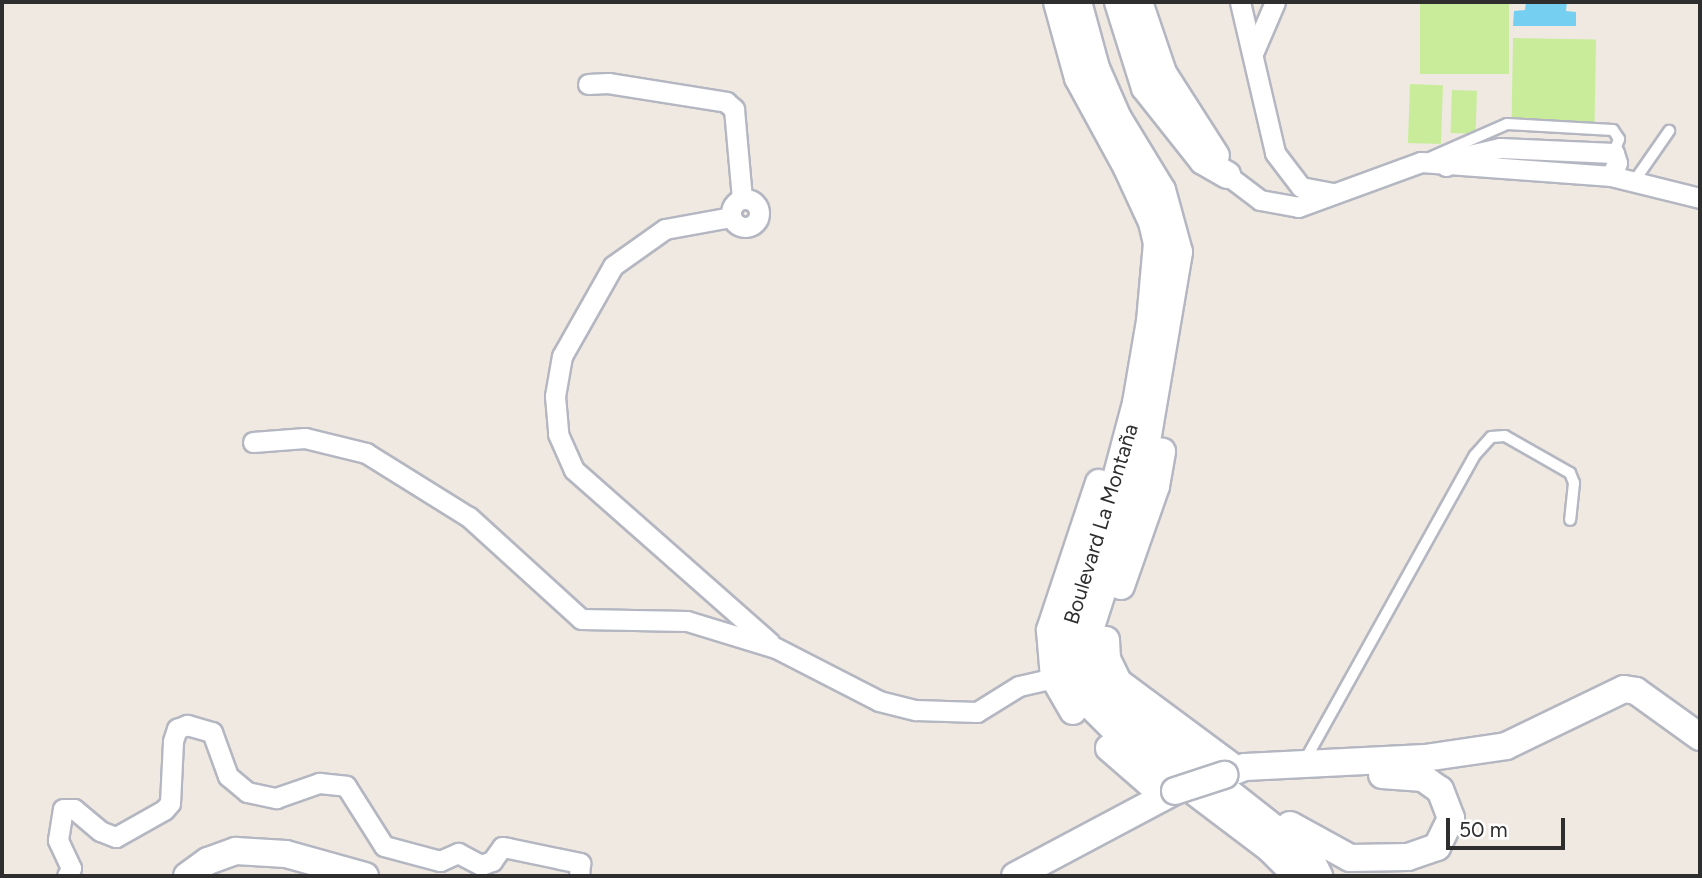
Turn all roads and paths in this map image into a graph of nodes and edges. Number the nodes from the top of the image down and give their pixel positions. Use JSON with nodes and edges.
{"nodes":[{"id":1,"x":1057,"y":2,"type":"edge"},
{"id":2,"x":1078,"y":2,"type":"edge"},
{"id":3,"x":1118,"y":2,"type":"edge"},
{"id":4,"x":1139,"y":2,"type":"edge"},
{"id":5,"x":1240,"y":2,"type":"edge"},
{"id":6,"x":1275,"y":2,"type":"edge"},
{"id":7,"x":1254,"y":51,"type":"junction"},
{"id":8,"x":588,"y":84,"type":"dead end"},
{"id":9,"x":1669,"y":131,"type":"dead end"},
{"id":10,"x":1614,"y":153,"type":"junction"},
{"id":11,"x":1421,"y":162,"type":"junction"},
{"id":12,"x":1446,"y":166,"type":"junction"},
{"id":13,"x":1227,"y":175,"type":"junction"},
{"id":14,"x":1611,"y":176,"type":"junction"},
{"id":15,"x":1635,"y":180,"type":"junction"},
{"id":16,"x":1332,"y":192,"type":"junction"},
{"id":17,"x":1700,"y":198,"type":"edge"},
{"id":18,"x":1158,"y":386,"type":"junction"},
{"id":19,"x":1136,"y":403,"type":"junction"},
{"id":20,"x":253,"y":442,"type":"dead end"},
{"id":21,"x":1570,"y":520,"type":"dead end"},
{"id":22,"x":776,"y":648,"type":"junction"},
{"id":23,"x":1054,"y":678,"type":"junction"},
{"id":24,"x":1700,"y":737,"type":"edge"},
{"id":25,"x":1304,"y":762,"type":"junction"},
{"id":26,"x":1229,"y":772,"type":"junction"},
{"id":27,"x":1175,"y":780,"type":"junction"},
{"id":28,"x":1248,"y":806,"type":"junction"},
{"id":29,"x":67,"y":876,"type":"edge"},
{"id":30,"x":187,"y":876,"type":"edge"},
{"id":31,"x":365,"y":876,"type":"edge"},
{"id":32,"x":579,"y":876,"type":"edge"},
{"id":33,"x":1015,"y":876,"type":"edge"},
{"id":34,"x":1297,"y":876,"type":"edge"},
{"id":35,"x":1319,"y":876,"type":"edge"}],
"edges":[{"from":1,"to":19,"type":"main road","name":"Boulevard La Montaña"},
{"from":2,"to":18,"type":"main road","name":"Boulevard La Montaña"},
{"from":3,"to":13,"type":"main road"},
{"from":4,"to":13,"type":"main road"},
{"from":5,"to":7,"type":"street"},
{"from":6,"to":7,"type":"street"},
{"from":7,"to":16,"type":"street"},
{"from":8,"to":22,"type":"street"},
{"from":9,"to":15,"type":"lane"},
{"from":10,"to":11,"type":"lane"},
{"from":10,"to":12,"type":"street"},
{"from":10,"to":14,"type":"street"},
{"from":11,"to":12,"type":"street"},
{"from":11,"to":16,"type":"street"},
{"from":12,"to":14,"type":"street"},
{"from":13,"to":16,"type":"street"},
{"from":14,"to":15,"type":"street"},
{"from":15,"to":17,"type":"street"},
{"from":18,"to":26,"type":"main road"},
{"from":18,"to":27,"type":"main road","name":"Boulevard La Montaña"},
{"from":19,"to":23,"type":"main road"},
{"from":19,"to":27,"type":"main road","name":"Boulevard La Montaña"},
{"from":20,"to":22,"type":"street"},
{"from":21,"to":25,"type":"lane"},
{"from":22,"to":23,"type":"street"},
{"from":23,"to":27,"type":"main road"},
{"from":24,"to":25,"type":"main road"},
{"from":25,"to":26,"type":"main road"},
{"from":26,"to":27,"type":"main road","bridge":true},
{"from":26,"to":28,"type":"main road"},
{"from":27,"to":28,"type":"main road"},
{"from":27,"to":33,"type":"main road"},
{"from":27,"to":34,"type":"main road"},
{"from":28,"to":35,"type":"main road"},
{"from":29,"to":32,"type":"street"},
{"from":30,"to":31,"type":"main road"}]}
